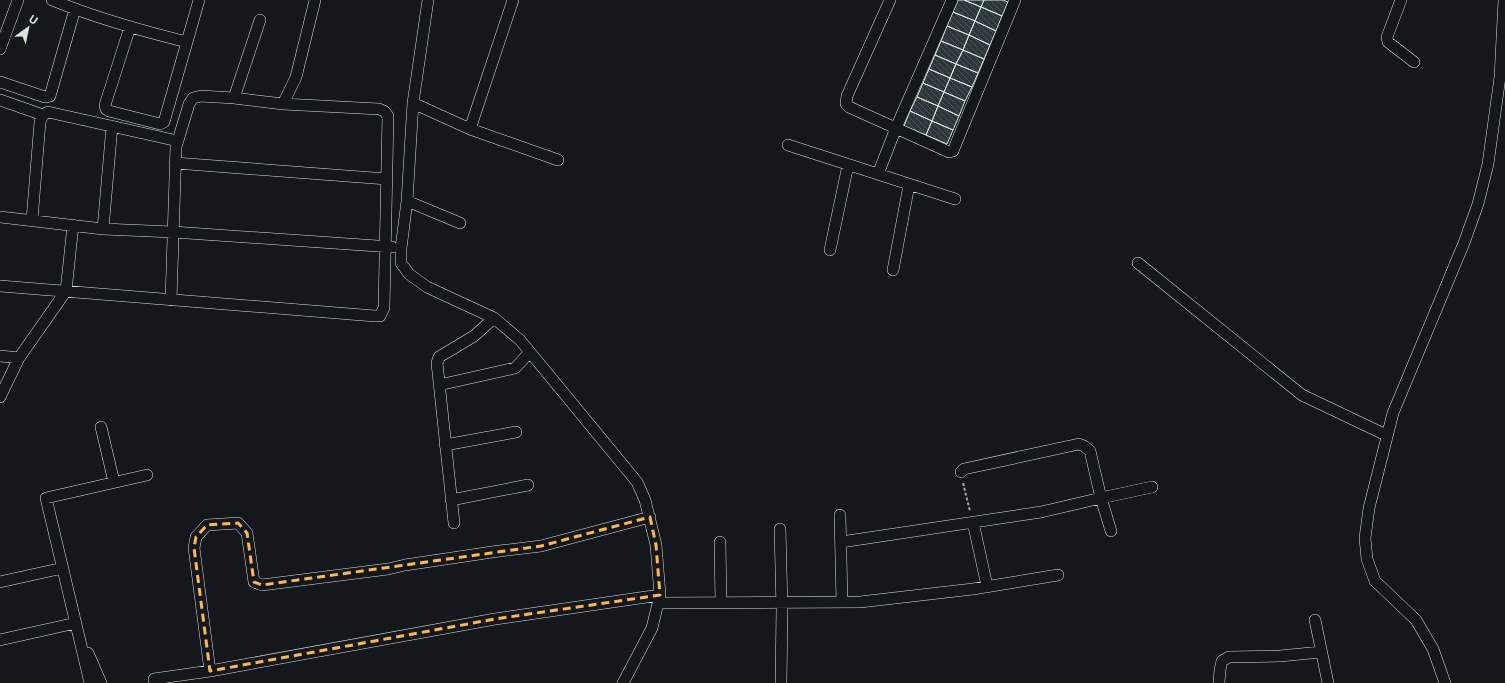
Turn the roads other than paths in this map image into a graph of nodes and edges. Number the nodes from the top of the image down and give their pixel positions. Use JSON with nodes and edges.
{"nodes":[{"id":1,"x":18,"y":0,"type":"edge"},
{"id":2,"x":52,"y":0,"type":"edge"},
{"id":3,"x":199,"y":0,"type":"edge"},
{"id":4,"x":315,"y":0,"type":"edge"},
{"id":5,"x":428,"y":0,"type":"edge"},
{"id":6,"x":513,"y":0,"type":"edge"},
{"id":7,"x":890,"y":0,"type":"edge"},
{"id":8,"x":952,"y":0,"type":"edge"},
{"id":9,"x":1015,"y":0,"type":"edge"},
{"id":10,"x":1401,"y":0,"type":"edge"},
{"id":11,"x":1504,"y":0,"type":"edge"},
{"id":12,"x":75,"y":9,"type":"junction"},
{"id":13,"x":260,"y":20,"type":"dead end"},
{"id":14,"x":130,"y":26,"type":"junction"},
{"id":15,"x":187,"y":42,"type":"junction"},
{"id":16,"x":0,"y":49,"type":"edge"},
{"id":17,"x":1414,"y":62,"type":"dead end"},
{"id":18,"x":0,"y":82,"type":"edge"},
{"id":19,"x":234,"y":98,"type":"junction"},
{"id":20,"x":0,"y":100,"type":"edge"},
{"id":21,"x":413,"y":103,"type":"junction"},
{"id":22,"x":283,"y":104,"type":"junction"},
{"id":23,"x":43,"y":115,"type":"junction"},
{"id":24,"x":112,"y":126,"type":"junction"},
{"id":25,"x":896,"y":128,"type":"junction"},
{"id":26,"x":470,"y":129,"type":"junction"},
{"id":27,"x":178,"y":141,"type":"junction"},
{"id":28,"x":788,"y":145,"type":"dead end"},
{"id":29,"x":558,"y":160,"type":"dead end"},
{"id":30,"x":175,"y":163,"type":"junction"},
{"id":31,"x":848,"y":164,"type":"junction"},
{"id":32,"x":878,"y":174,"type":"junction"},
{"id":33,"x":387,"y":179,"type":"junction"},
{"id":34,"x":909,"y":185,"type":"junction"},
{"id":35,"x":955,"y":199,"type":"dead end"},
{"id":36,"x":407,"y":201,"type":"junction"},
{"id":37,"x":0,"y":217,"type":"edge"},
{"id":38,"x":32,"y":220,"type":"junction"},
{"id":39,"x":460,"y":223,"type":"dead end"},
{"id":40,"x":73,"y":225,"type":"junction"},
{"id":41,"x":103,"y":229,"type":"junction"},
{"id":42,"x":173,"y":232,"type":"junction"},
{"id":43,"x":386,"y":247,"type":"junction"},
{"id":44,"x":401,"y":248,"type":"junction"},
{"id":45,"x":830,"y":250,"type":"dead end"},
{"id":46,"x":1138,"y":263,"type":"dead end"},
{"id":47,"x":893,"y":270,"type":"dead end"},
{"id":48,"x":0,"y":286,"type":"edge"},
{"id":49,"x":66,"y":291,"type":"junction"},
{"id":50,"x":171,"y":300,"type":"junction"},
{"id":51,"x":494,"y":318,"type":"junction"},
{"id":52,"x":529,"y":353,"type":"junction"},
{"id":53,"x":0,"y":356,"type":"edge"},
{"id":54,"x":19,"y":358,"type":"junction"},
{"id":55,"x":439,"y":385,"type":"junction"},
{"id":56,"x":0,"y":397,"type":"edge"},
{"id":57,"x":101,"y":427,"type":"dead end"},
{"id":58,"x":516,"y":432,"type":"dead end"},
{"id":59,"x":1386,"y":435,"type":"junction"},
{"id":60,"x":445,"y":444,"type":"junction"},
{"id":61,"x":962,"y":472,"type":"road end"},
{"id":62,"x":147,"y":475,"type":"dead end"},
{"id":63,"x":114,"y":482,"type":"junction"},
{"id":64,"x":528,"y":485,"type":"dead end"},
{"id":65,"x":1152,"y":486,"type":"dead end"},
{"id":66,"x":1101,"y":498,"type":"junction"},
{"id":67,"x":451,"y":500,"type":"junction"},
{"id":68,"x":840,"y":516,"type":"dead end"},
{"id":69,"x":650,"y":517,"type":"junction"},
{"id":70,"x":973,"y":522,"type":"junction"},
{"id":71,"x":454,"y":523,"type":"dead end"},
{"id":72,"x":780,"y":529,"type":"dead end"},
{"id":73,"x":1111,"y":531,"type":"dead end"},
{"id":74,"x":720,"y":542,"type":"dead end"},
{"id":75,"x":841,"y":542,"type":"junction"},
{"id":76,"x":63,"y":568,"type":"junction"},
{"id":77,"x":1058,"y":575,"type":"dead end"},
{"id":78,"x":0,"y":582,"type":"edge"},
{"id":79,"x":987,"y":586,"type":"junction"},
{"id":80,"x":659,"y":599,"type":"junction"},
{"id":81,"x":782,"y":602,"type":"junction"},
{"id":82,"x":842,"y":602,"type":"junction"},
{"id":83,"x":721,"y":603,"type":"junction"},
{"id":84,"x":1315,"y":620,"type":"dead end"},
{"id":85,"x":76,"y":623,"type":"junction"},
{"id":86,"x":0,"y":640,"type":"edge"},
{"id":87,"x":1321,"y":652,"type":"junction"},
{"id":88,"x":210,"y":671,"type":"junction"},
{"id":89,"x":97,"y":683,"type":"edge"},
{"id":90,"x":155,"y":683,"type":"edge"},
{"id":91,"x":624,"y":683,"type":"edge"},
{"id":92,"x":781,"y":683,"type":"edge"},
{"id":93,"x":1220,"y":683,"type":"edge"},
{"id":94,"x":1328,"y":683,"type":"edge"},
{"id":95,"x":1445,"y":683,"type":"edge"}],
"edges":[{"from":1,"to":16,"type":"street"},
{"from":2,"to":12,"type":"street"},
{"from":3,"to":15,"type":"street"},
{"from":4,"to":22,"type":"street"},
{"from":5,"to":21,"type":"street"},
{"from":6,"to":26,"type":"street"},
{"from":7,"to":25,"type":"street"},
{"from":8,"to":25,"type":"street"},
{"from":9,"to":25,"type":"street"},
{"from":10,"to":17,"type":"street"},
{"from":11,"to":59,"type":"street"},
{"from":12,"to":14,"type":"street"},
{"from":12,"to":18,"type":"street"},
{"from":13,"to":19,"type":"street"},
{"from":14,"to":15,"type":"street"},
{"from":14,"to":15,"type":"street"},
{"from":19,"to":22,"type":"street"},
{"from":19,"to":27,"type":"street"},
{"from":20,"to":23,"type":"street"},
{"from":21,"to":26,"type":"street"},
{"from":21,"to":36,"type":"street"},
{"from":22,"to":33,"type":"street"},
{"from":23,"to":24,"type":"street"},
{"from":23,"to":38,"type":"street"},
{"from":24,"to":27,"type":"street"},
{"from":24,"to":41,"type":"street"},
{"from":25,"to":32,"type":"street"},
{"from":26,"to":29,"type":"street"},
{"from":27,"to":30,"type":"street"},
{"from":28,"to":31,"type":"street"},
{"from":30,"to":33,"type":"street"},
{"from":30,"to":42,"type":"street"},
{"from":31,"to":32,"type":"street"},
{"from":31,"to":45,"type":"street"},
{"from":32,"to":34,"type":"street"},
{"from":33,"to":43,"type":"street"},
{"from":34,"to":35,"type":"street"},
{"from":34,"to":47,"type":"street"},
{"from":36,"to":39,"type":"street"},
{"from":36,"to":44,"type":"street"},
{"from":37,"to":38,"type":"street"},
{"from":38,"to":40,"type":"street"},
{"from":40,"to":41,"type":"street"},
{"from":40,"to":49,"type":"street"},
{"from":41,"to":42,"type":"street"},
{"from":42,"to":43,"type":"street"},
{"from":42,"to":50,"type":"street"},
{"from":43,"to":44,"type":"street"},
{"from":43,"to":50,"type":"street"},
{"from":44,"to":51,"type":"street"},
{"from":46,"to":59,"type":"street"},
{"from":48,"to":49,"type":"street"},
{"from":49,"to":50,"type":"street"},
{"from":49,"to":54,"type":"street"},
{"from":51,"to":52,"type":"street"},
{"from":51,"to":55,"type":"street"},
{"from":52,"to":55,"type":"street"},
{"from":52,"to":69,"type":"street"},
{"from":53,"to":54,"type":"street"},
{"from":54,"to":56,"type":"street"},
{"from":55,"to":60,"type":"street"},
{"from":57,"to":63,"type":"street"},
{"from":58,"to":60,"type":"street"},
{"from":59,"to":95,"type":"street"},
{"from":60,"to":67,"type":"street"},
{"from":61,"to":66,"type":"street"},
{"from":62,"to":63,"type":"street"},
{"from":63,"to":76,"type":"street"},
{"from":64,"to":67,"type":"street"},
{"from":65,"to":66,"type":"street"},
{"from":66,"to":70,"type":"street"},
{"from":66,"to":73,"type":"street"},
{"from":67,"to":71,"type":"street"},
{"from":68,"to":75,"type":"street"},
{"from":69,"to":80,"type":"street"},
{"from":69,"to":88,"type":"street"},
{"from":70,"to":75,"type":"street"},
{"from":70,"to":79,"type":"street"},
{"from":72,"to":81,"type":"street"},
{"from":74,"to":83,"type":"street"},
{"from":75,"to":82,"type":"street"},
{"from":76,"to":78,"type":"street"},
{"from":76,"to":85,"type":"street"},
{"from":77,"to":79,"type":"street"},
{"from":79,"to":82,"type":"street"},
{"from":80,"to":83,"type":"street"},
{"from":80,"to":88,"type":"street"},
{"from":80,"to":91,"type":"street"},
{"from":81,"to":82,"type":"street"},
{"from":81,"to":83,"type":"street"},
{"from":81,"to":92,"type":"street"},
{"from":84,"to":87,"type":"street"},
{"from":85,"to":86,"type":"street"},
{"from":85,"to":89,"type":"street"},
{"from":87,"to":93,"type":"street"},
{"from":87,"to":94,"type":"street"},
{"from":88,"to":90,"type":"street"}]}
